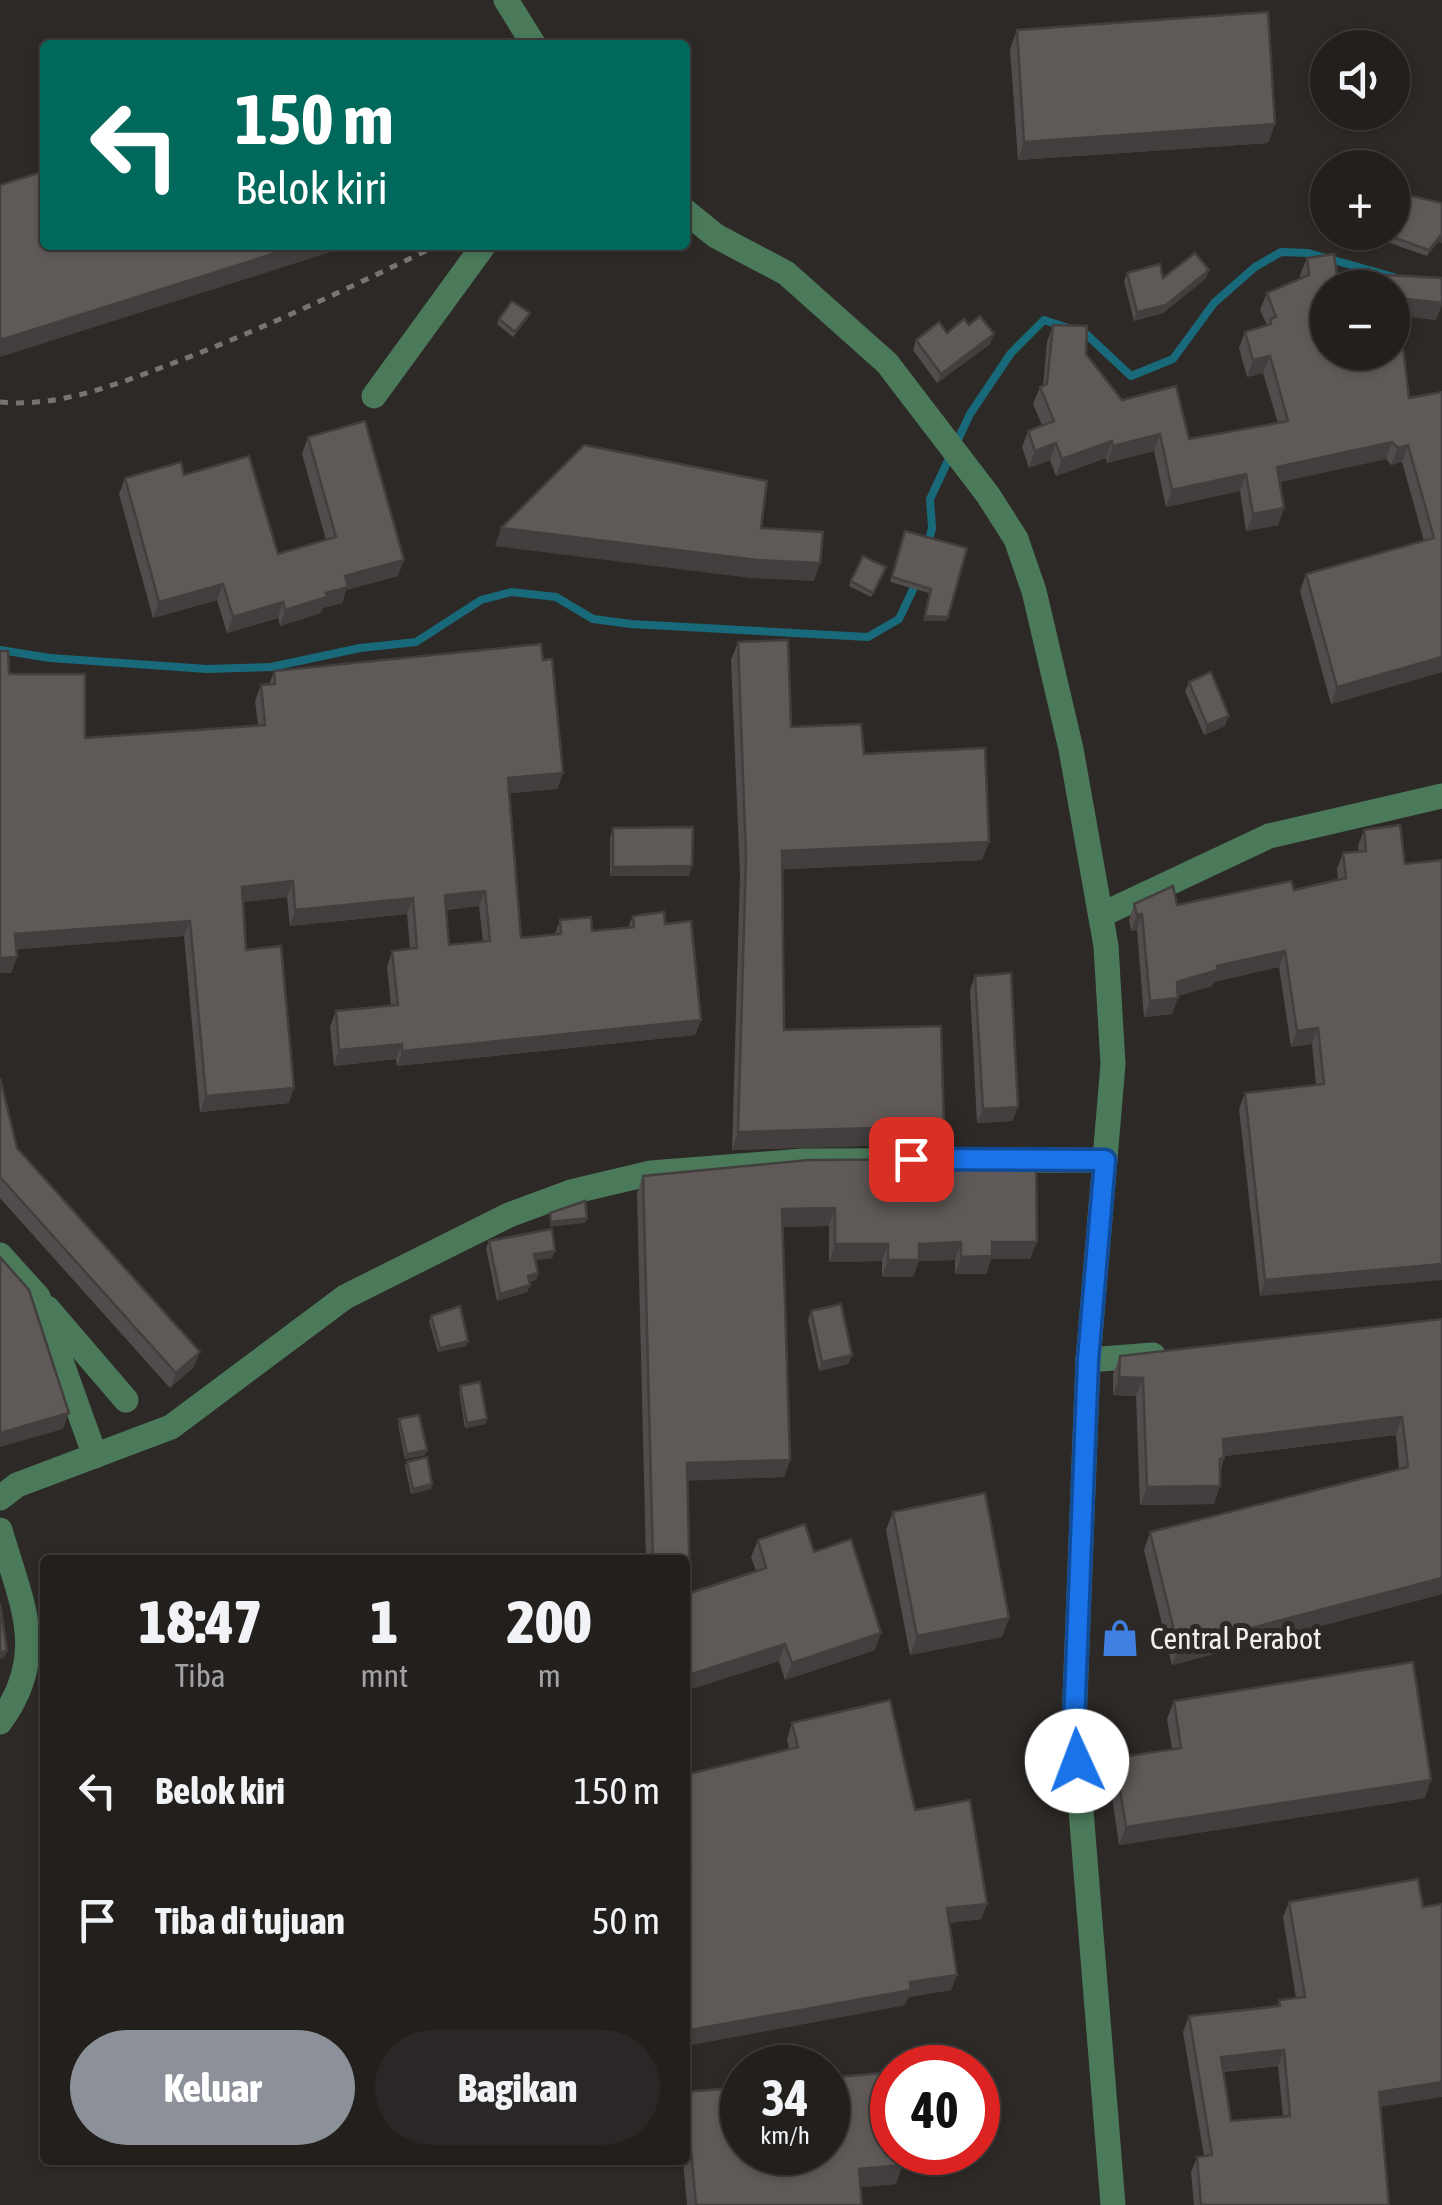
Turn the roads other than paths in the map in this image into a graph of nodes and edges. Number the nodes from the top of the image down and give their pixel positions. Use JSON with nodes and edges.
{"nodes":[{"id":1,"x":506,"y":0,"type":"edge"},
{"id":2,"x":531,"y":40,"type":"edge"},
{"id":3,"x":690,"y":215,"type":"edge"},
{"id":4,"x":480,"y":250,"type":"edge"},
{"id":5,"x":374,"y":396,"type":"dead end"},
{"id":6,"x":1442,"y":796,"type":"edge"},
{"id":7,"x":1101,"y":915,"type":"junction"},
{"id":8,"x":1105,"y":1160,"type":"junction"},
{"id":9,"x":0,"y":1255,"type":"edge"},
{"id":10,"x":38,"y":1296,"type":"junction"},
{"id":11,"x":1174,"y":1354,"type":"edge"},
{"id":12,"x":1088,"y":1360,"type":"junction"},
{"id":13,"x":126,"y":1400,"type":"dead end"},
{"id":14,"x":95,"y":1456,"type":"junction"},
{"id":15,"x":0,"y":1498,"type":"edge"},
{"id":16,"x":0,"y":1530,"type":"edge"},
{"id":17,"x":0,"y":1722,"type":"edge"},
{"id":18,"x":1113,"y":2205,"type":"edge"}],
"edges":[{"from":1,"to":2,"type":"street"},
{"from":3,"to":7,"type":"street"},
{"from":4,"to":5,"type":"street"},
{"from":6,"to":7,"type":"street"},
{"from":7,"to":8,"type":"street"},
{"from":8,"to":12,"type":"street"},
{"from":8,"to":14,"type":"street"},
{"from":9,"to":10,"type":"street"},
{"from":10,"to":13,"type":"street"},
{"from":10,"to":14,"type":"street"},
{"from":11,"to":12,"type":"street"},
{"from":12,"to":18,"type":"street"},
{"from":14,"to":15,"type":"street"},
{"from":16,"to":17,"type":"street"}]}
